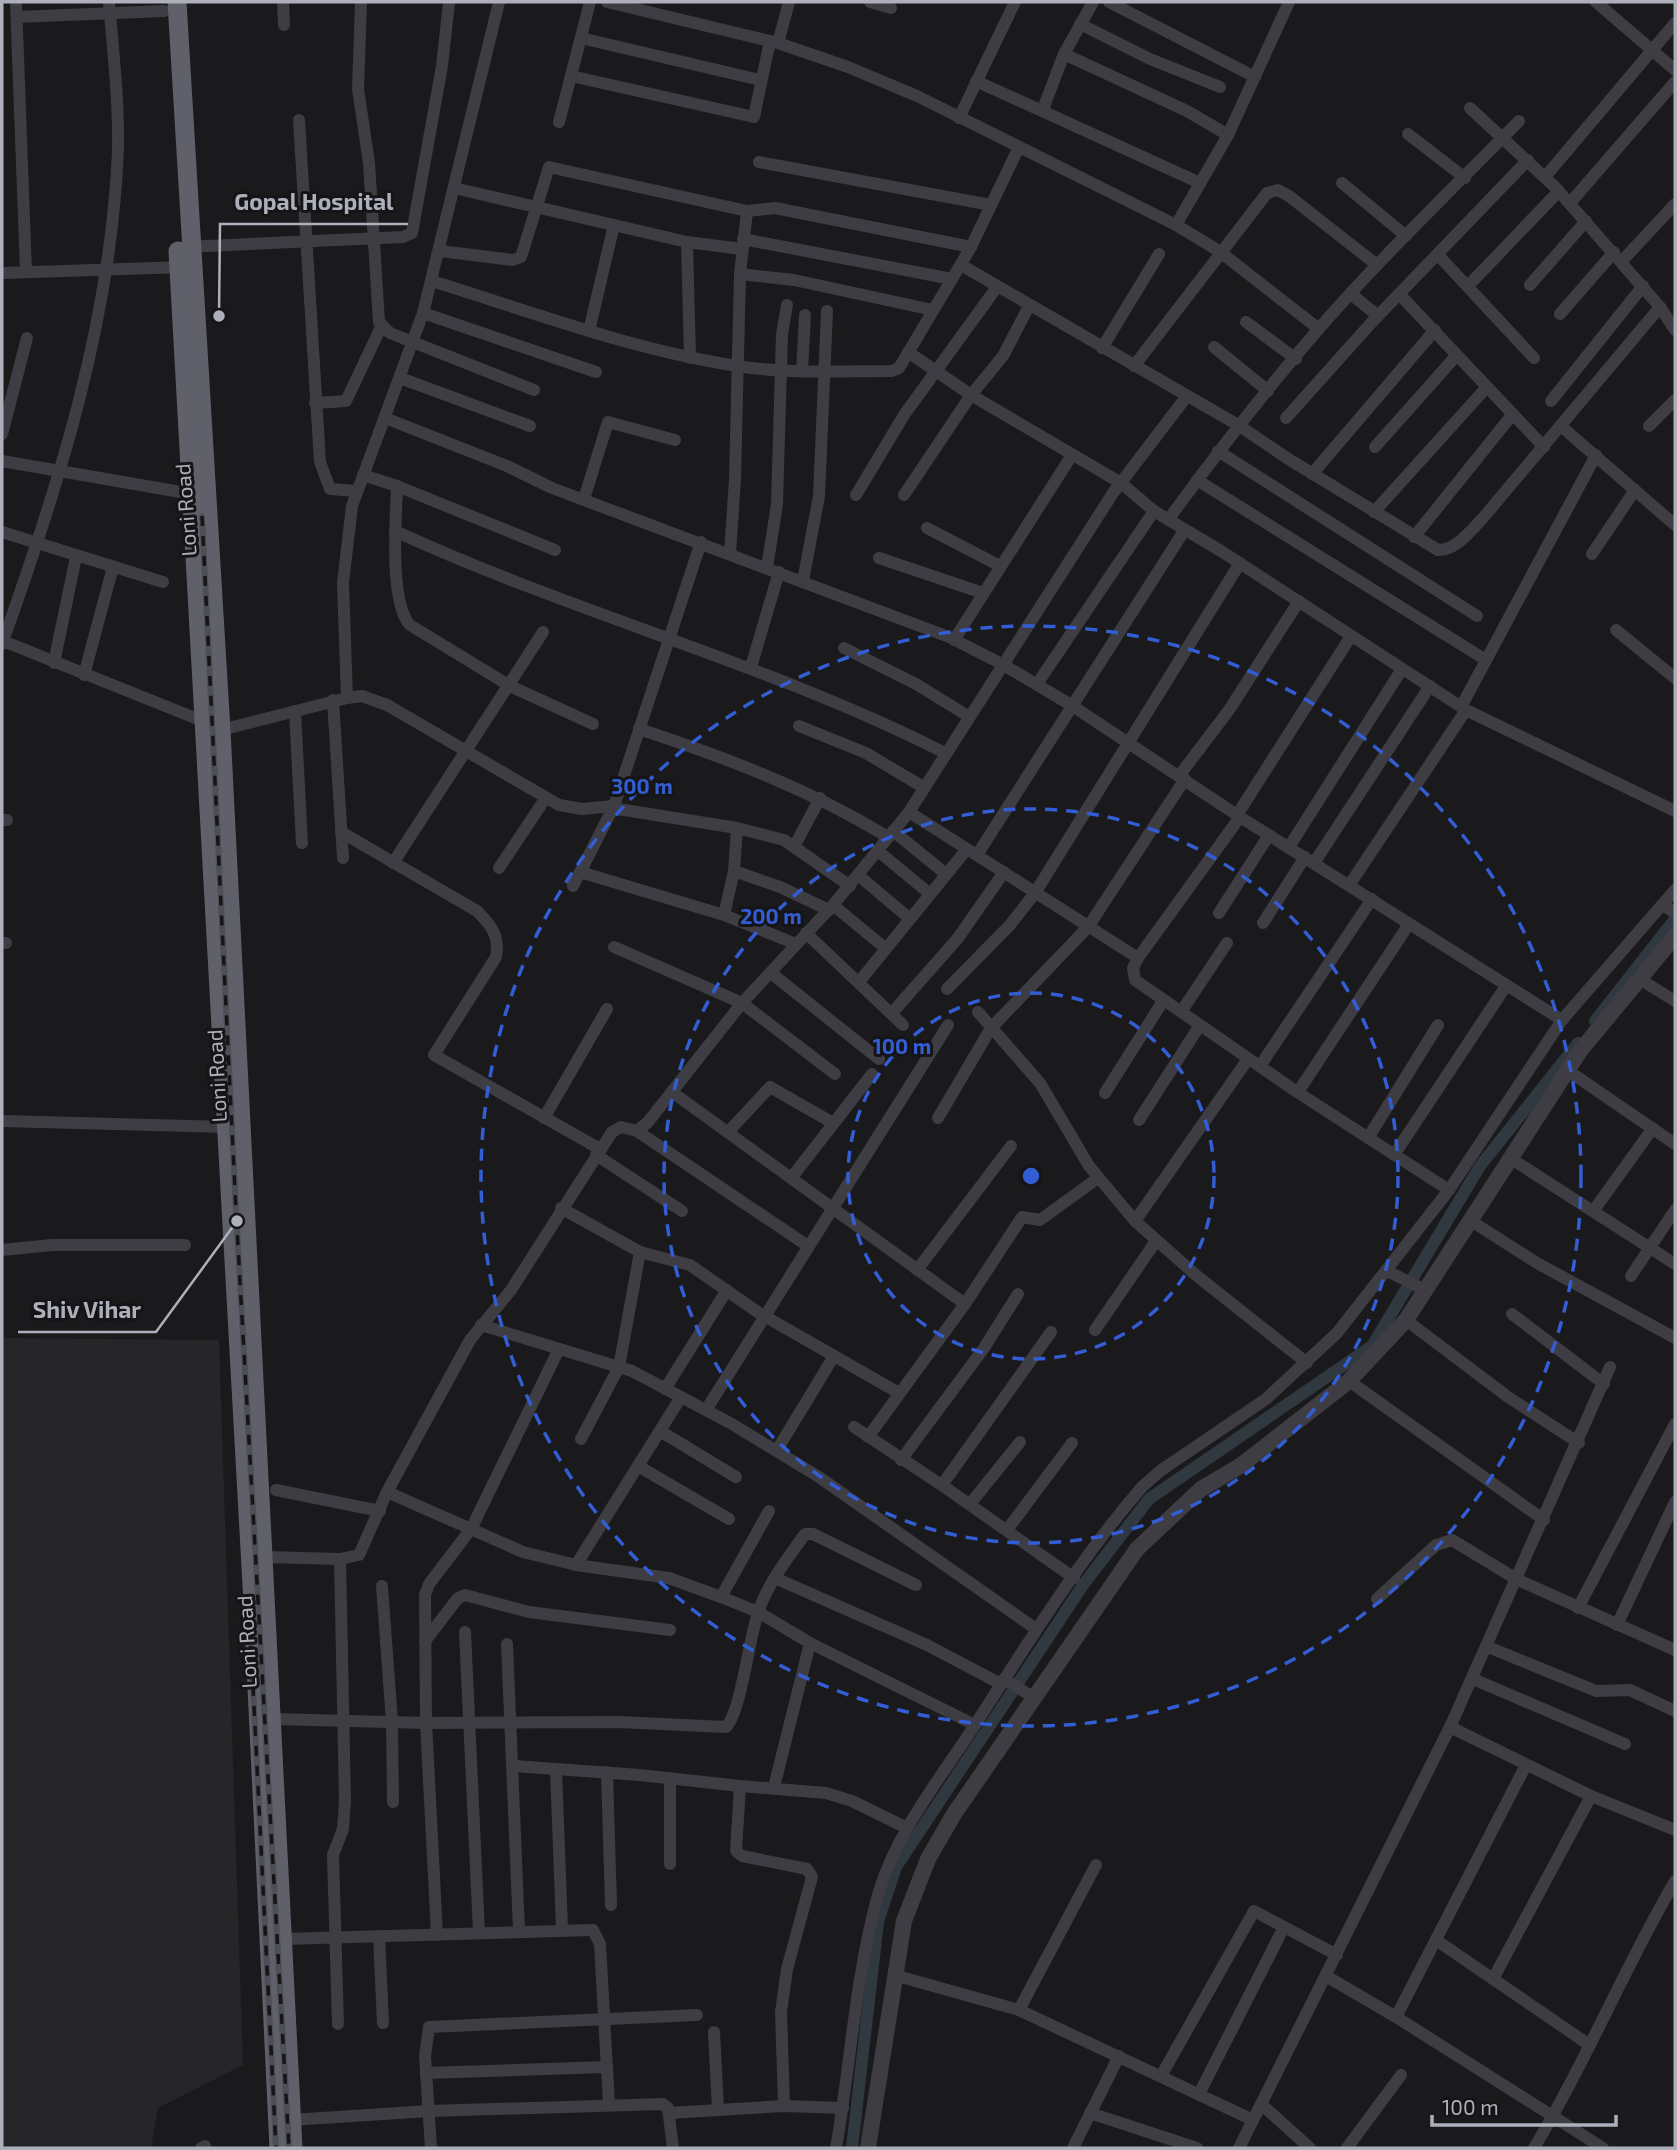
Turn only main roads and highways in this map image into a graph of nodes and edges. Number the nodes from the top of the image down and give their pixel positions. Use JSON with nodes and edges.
{"nodes":[{"id":1,"x":168,"y":5,"type":"edge"},
{"id":2,"x":185,"y":257,"type":"junction"},
{"id":3,"x":213,"y":726,"type":"junction"},
{"id":4,"x":279,"y":2148,"type":"edge"},
{"id":5,"x":293,"y":2148,"type":"edge"}],
"edges":[{"from":1,"to":2,"type":"highway","name":"Loni Road"},
{"from":2,"to":3,"type":"highway","name":"Loni Road"},
{"from":2,"to":3,"type":"highway","name":"Loni Road"},
{"from":3,"to":4,"type":"highway","name":"Loni Road"},
{"from":3,"to":5,"type":"highway","name":"Loni Road"}]}
